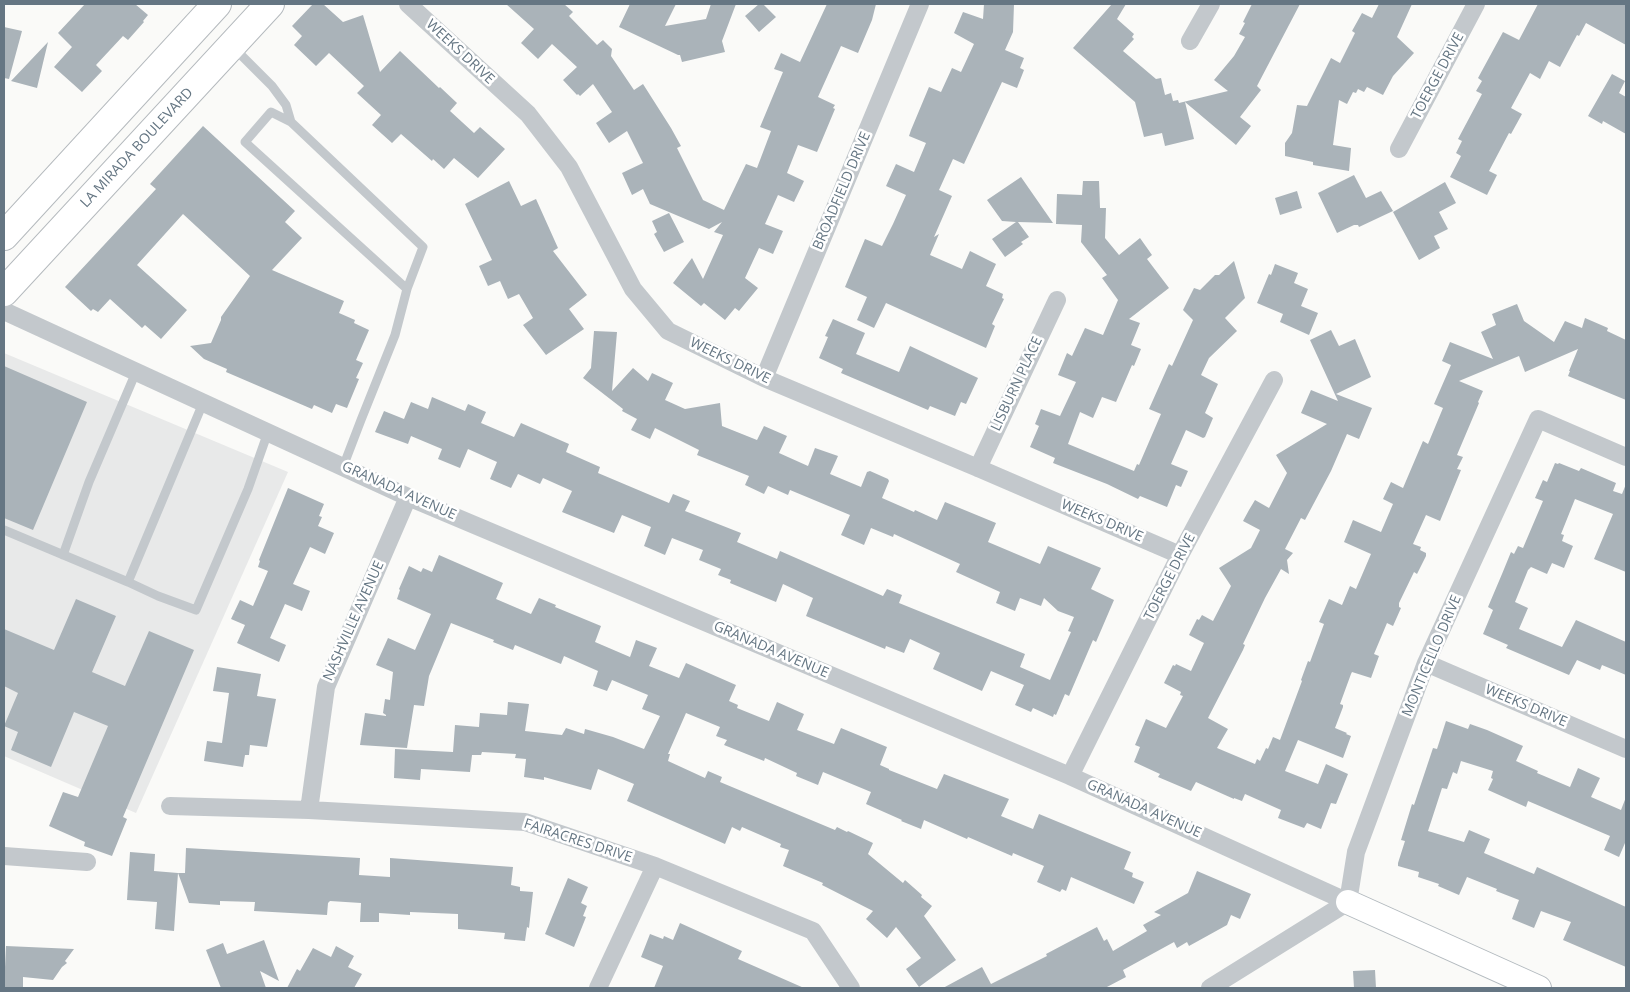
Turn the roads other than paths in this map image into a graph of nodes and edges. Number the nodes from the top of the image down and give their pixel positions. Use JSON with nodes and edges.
{"nodes":[{"id":1,"x":217,"y":4,"type":"edge"},
{"id":2,"x":270,"y":4,"type":"edge"},
{"id":3,"x":408,"y":4,"type":"edge"},
{"id":4,"x":920,"y":4,"type":"edge"},
{"id":5,"x":1210,"y":4,"type":"edge"},
{"id":6,"x":1476,"y":4,"type":"edge"},
{"id":7,"x":1190,"y":41,"type":"dead end"},
{"id":8,"x":232,"y":45,"type":"junction"},
{"id":9,"x":291,"y":122,"type":"junction"},
{"id":10,"x":1399,"y":148,"type":"dead end"},
{"id":11,"x":4,"y":236,"type":"edge"},
{"id":12,"x":407,"y":289,"type":"junction"},
{"id":13,"x":4,"y":292,"type":"edge"},
{"id":14,"x":1057,"y":300,"type":"dead end"},
{"id":15,"x":4,"y":311,"type":"edge"},
{"id":16,"x":136,"y":372,"type":"junction"},
{"id":17,"x":764,"y":378,"type":"junction"},
{"id":18,"x":1274,"y":380,"type":"dead end"},
{"id":19,"x":203,"y":403,"type":"junction"},
{"id":20,"x":268,"y":432,"type":"junction"},
{"id":21,"x":1626,"y":457,"type":"edge"},
{"id":22,"x":344,"y":467,"type":"junction"},
{"id":23,"x":978,"y":468,"type":"junction"},
{"id":24,"x":408,"y":497,"type":"junction"},
{"id":25,"x":4,"y":530,"type":"edge"},
{"id":26,"x":63,"y":555,"type":"junction"},
{"id":27,"x":1180,"y":555,"type":"junction"},
{"id":28,"x":128,"y":582,"type":"junction"},
{"id":29,"x":1426,"y":663,"type":"junction"},
{"id":30,"x":1626,"y":748,"type":"edge"},
{"id":31,"x":1070,"y":776,"type":"junction"},
{"id":32,"x":170,"y":806,"type":"dead end"},
{"id":33,"x":309,"y":810,"type":"junction"},
{"id":34,"x":4,"y":856,"type":"edge"},
{"id":35,"x":88,"y":862,"type":"dead end"},
{"id":36,"x":656,"y":866,"type":"junction"},
{"id":37,"x":1348,"y":902,"type":"junction"},
{"id":38,"x":598,"y":988,"type":"edge"},
{"id":39,"x":851,"y":988,"type":"edge"},
{"id":40,"x":1210,"y":988,"type":"edge"},
{"id":41,"x":1539,"y":988,"type":"edge"}],
"edges":[{"from":1,"to":11,"type":"main road"},
{"from":2,"to":8,"type":"main road","name":"LA MIRADA BOULEVARD"},
{"from":3,"to":17,"type":"street","name":"WEEKS DRIVE"},
{"from":4,"to":17,"type":"street","name":"BROADFIELD DRIVE"},
{"from":5,"to":7,"type":"street"},
{"from":6,"to":10,"type":"street","name":"TOERGE DRIVE"},
{"from":8,"to":9,"type":"lane"},
{"from":8,"to":13,"type":"main road","name":"LA MIRADA BOULEVARD"},
{"from":9,"to":12,"type":"lane"},
{"from":9,"to":12,"type":"lane"},
{"from":12,"to":22,"type":"lane"},
{"from":14,"to":23,"type":"street","name":"LISBURN PLACE"},
{"from":15,"to":16,"type":"street","name":"GRANADA AVENUE"},
{"from":16,"to":19,"type":"street","name":"GRANADA AVENUE"},
{"from":16,"to":26,"type":"lane"},
{"from":17,"to":23,"type":"street","name":"WEEKS DRIVE"},
{"from":18,"to":27,"type":"street","name":"TOERGE DRIVE"},
{"from":19,"to":20,"type":"street","name":"GRANADA AVENUE"},
{"from":19,"to":28,"type":"lane"},
{"from":20,"to":22,"type":"street","name":"GRANADA AVENUE"},
{"from":20,"to":28,"type":"lane"},
{"from":21,"to":29,"type":"street","name":"MONTICELLO DRIVE"},
{"from":22,"to":24,"type":"street","name":"GRANADA AVENUE"},
{"from":23,"to":27,"type":"street","name":"WEEKS DRIVE"},
{"from":24,"to":31,"type":"street","name":"GRANADA AVENUE"},
{"from":24,"to":33,"type":"street","name":"NASHVILLE AVENUE"},
{"from":25,"to":26,"type":"lane"},
{"from":26,"to":28,"type":"lane"},
{"from":27,"to":31,"type":"street","name":"TOERGE DRIVE"},
{"from":29,"to":30,"type":"street","name":"WEEKS DRIVE"},
{"from":29,"to":37,"type":"street","name":"MONTICELLO DRIVE"},
{"from":31,"to":37,"type":"street","name":"GRANADA AVENUE"},
{"from":32,"to":33,"type":"street","name":"FAIRACRES DRIVE"},
{"from":33,"to":36,"type":"street","name":"FAIRACRES DRIVE"},
{"from":34,"to":35,"type":"street"},
{"from":36,"to":38,"type":"street"},
{"from":36,"to":39,"type":"street","name":"FAIRACRES DRIVE"},
{"from":37,"to":40,"type":"street"},
{"from":37,"to":41,"type":"street","name":"GRANADA AVENUE"}]}
